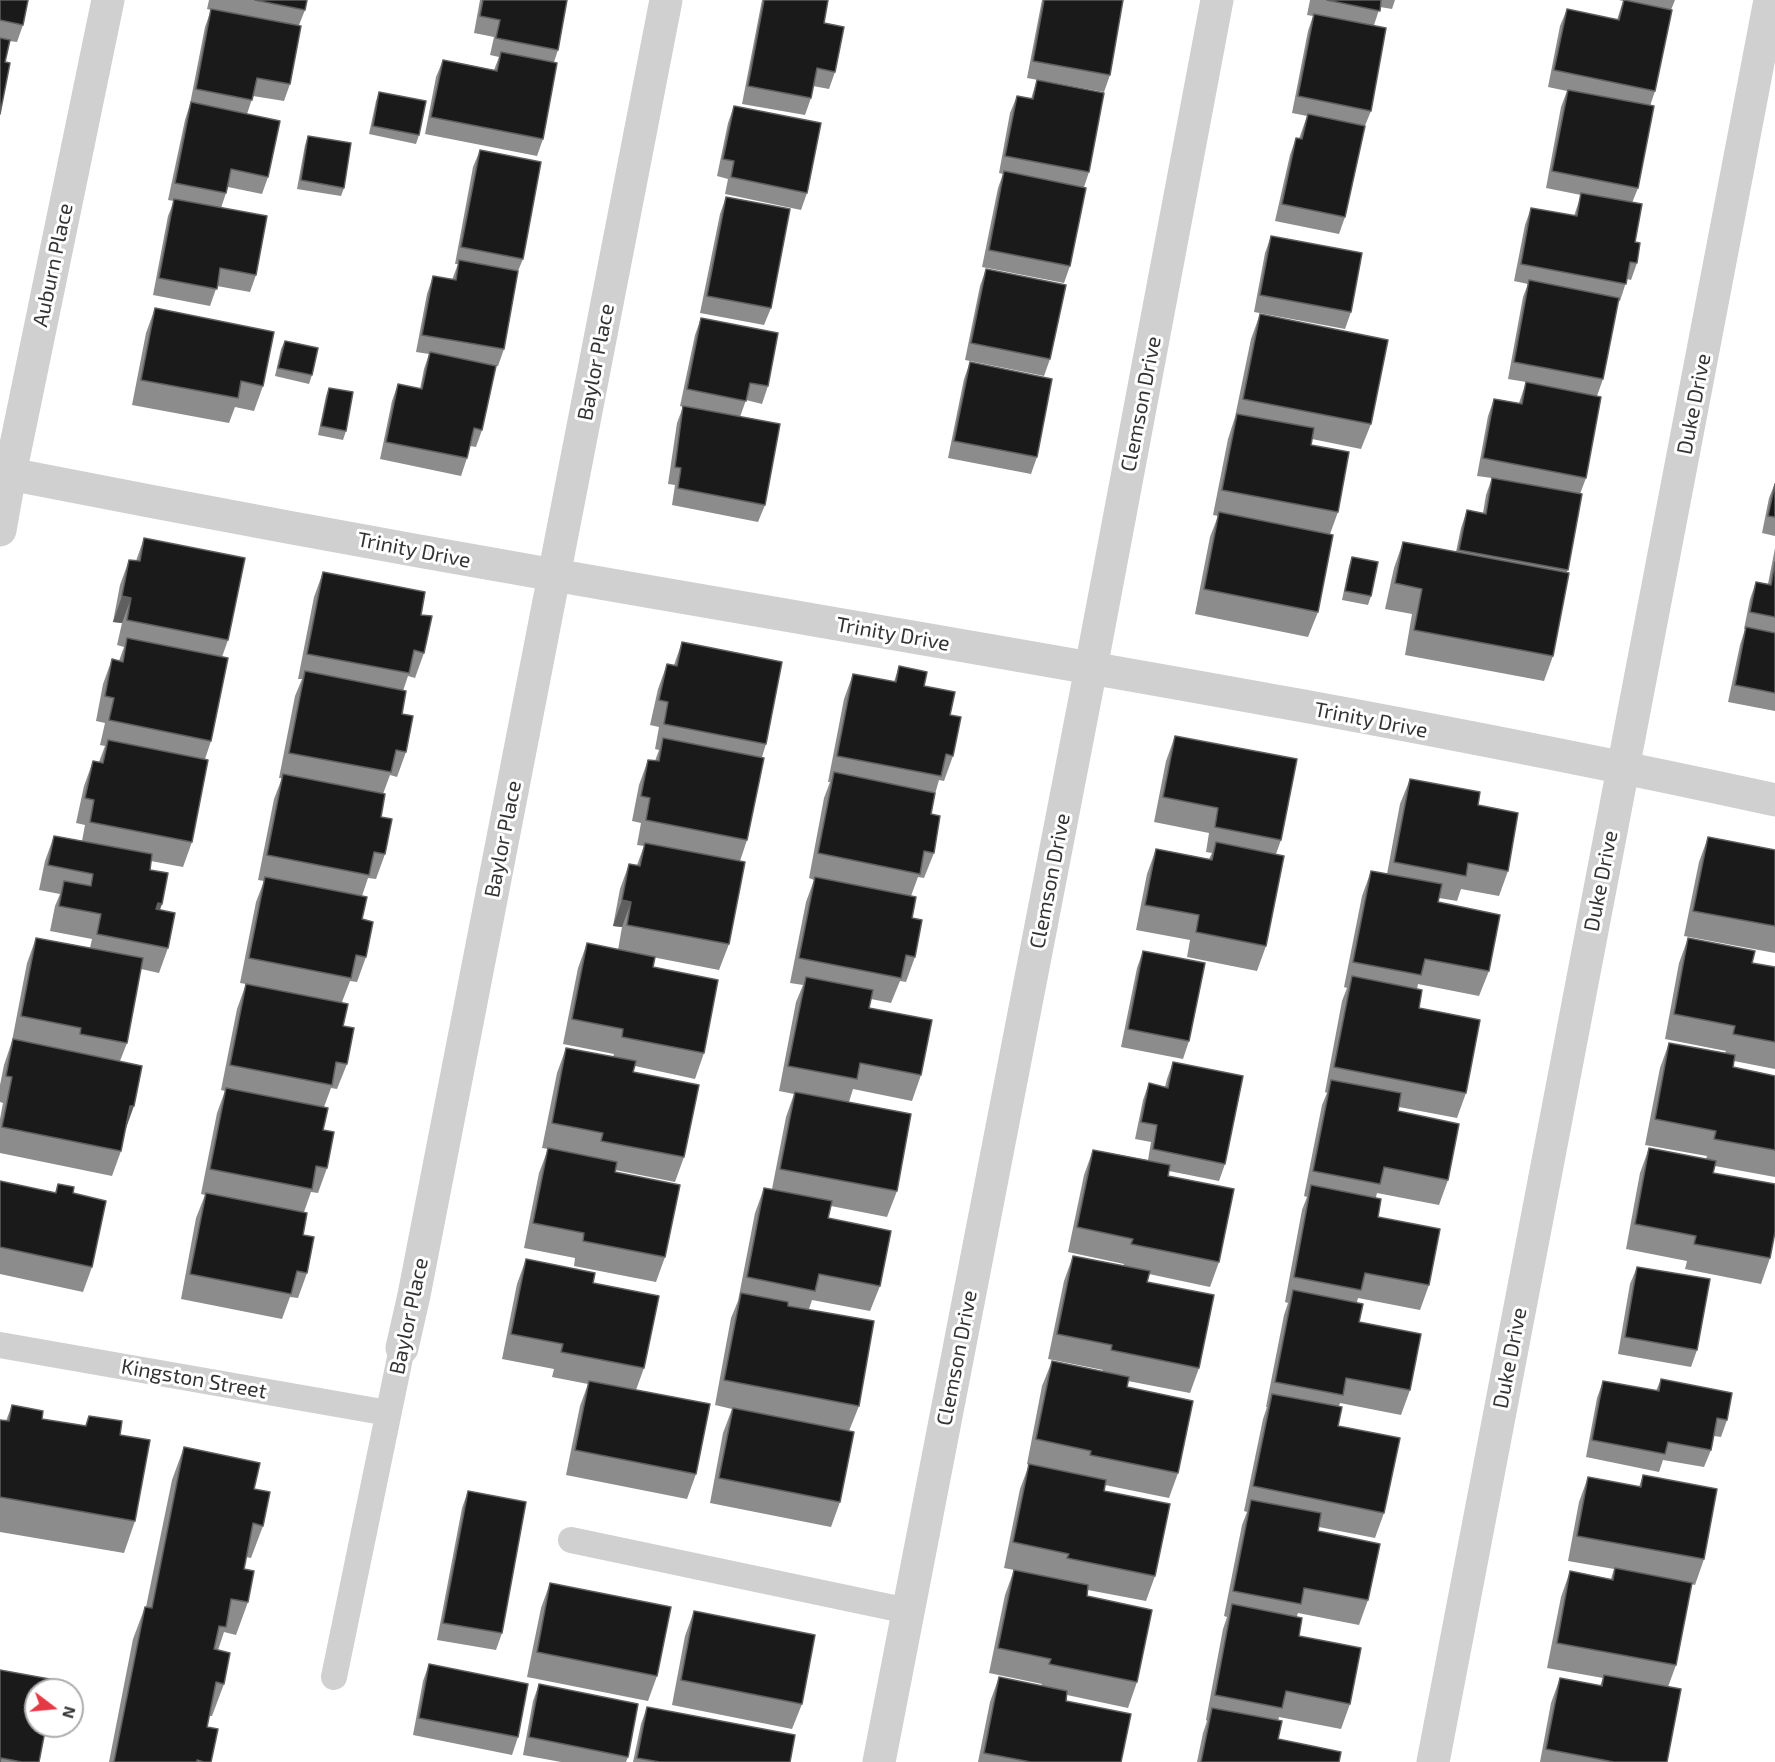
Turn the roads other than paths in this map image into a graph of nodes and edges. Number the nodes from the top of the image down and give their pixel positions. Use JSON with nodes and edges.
{"nodes":[{"id":1,"x":108,"y":0,"type":"edge"},
{"id":2,"x":666,"y":0,"type":"edge"},
{"id":3,"x":1217,"y":0,"type":"edge"},
{"id":4,"x":1770,"y":0,"type":"edge"},
{"id":5,"x":10,"y":474,"type":"junction"},
{"id":6,"x":0,"y":530,"type":"edge"},
{"id":7,"x":554,"y":575,"type":"junction"},
{"id":8,"x":1091,"y":668,"type":"junction"},
{"id":9,"x":1623,"y":767,"type":"junction"},
{"id":10,"x":1775,"y":800,"type":"edge"},
{"id":11,"x":0,"y":1344,"type":"edge"},
{"id":12,"x":402,"y":1348,"type":"joint"},
{"id":13,"x":388,"y":1413,"type":"junction"},
{"id":14,"x":571,"y":1540,"type":"dead end"},
{"id":15,"x":908,"y":1611,"type":"junction"},
{"id":16,"x":334,"y":1677,"type":"dead end"},
{"id":17,"x":879,"y":1762,"type":"edge"},
{"id":18,"x":1433,"y":1762,"type":"edge"}],
"edges":[{"from":1,"to":5,"type":"street","name":"Auburn Place"},
{"from":2,"to":7,"type":"street","name":"Baylor Place"},
{"from":3,"to":8,"type":"street","name":"Clemson Drive"},
{"from":4,"to":9,"type":"street","name":"Duke Drive"},
{"from":5,"to":6,"type":"street","name":"Auburn Place"},
{"from":5,"to":7,"type":"street","name":"Trinity Drive"},
{"from":7,"to":8,"type":"street","name":"Trinity Drive"},
{"from":7,"to":12,"type":"street","name":"Baylor Place"},
{"from":8,"to":9,"type":"street","name":"Trinity Drive"},
{"from":8,"to":15,"type":"street","name":"Clemson Drive"},
{"from":9,"to":10,"type":"street","name":"Trinity Drive"},
{"from":9,"to":18,"type":"street","name":"Duke Drive"},
{"from":11,"to":13,"type":"lane","name":"Kingston Street"},
{"from":12,"to":13,"type":"lane","name":"Baylor Place"},
{"from":13,"to":16,"type":"lane","name":"Baylor Place"},
{"from":14,"to":15,"type":"lane"},
{"from":15,"to":17,"type":"street","name":"Clemson Drive"}]}
